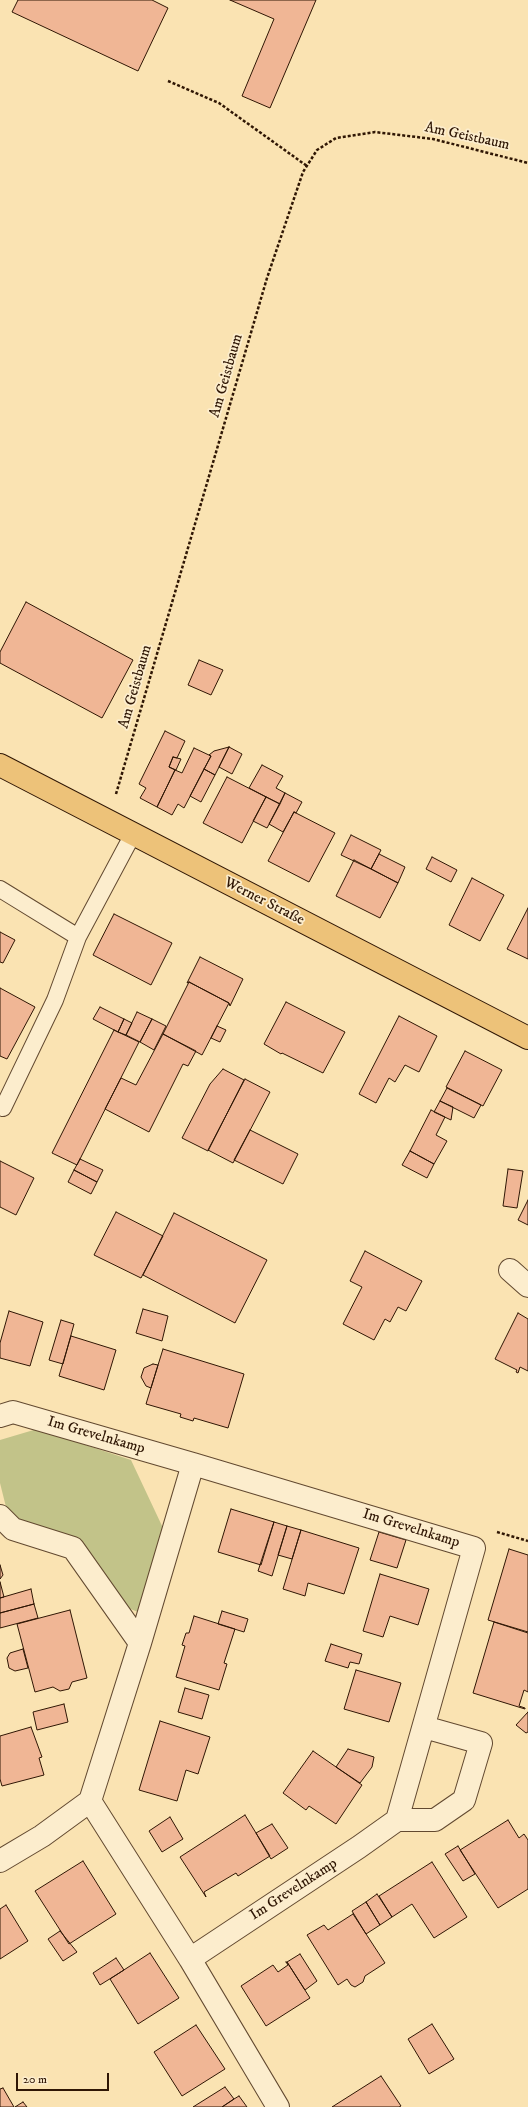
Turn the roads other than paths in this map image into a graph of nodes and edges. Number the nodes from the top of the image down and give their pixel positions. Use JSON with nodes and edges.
{"nodes":[{"id":1,"x":0,"y":766,"type":"edge"},
{"id":2,"x":133,"y":834,"type":"junction"},
{"id":3,"x":0,"y":889,"type":"edge"},
{"id":4,"x":78,"y":937,"type":"junction"},
{"id":5,"x":528,"y":1038,"type":"edge"},
{"id":6,"x":3,"y":1108,"type":"dead end"},
{"id":7,"x":510,"y":1270,"type":"dead end"},
{"id":8,"x":528,"y":1286,"type":"edge"},
{"id":9,"x":0,"y":1416,"type":"edge"},
{"id":10,"x":193,"y":1464,"type":"junction"},
{"id":11,"x":0,"y":1516,"type":"edge"},
{"id":12,"x":140,"y":1643,"type":"junction"},
{"id":13,"x":424,"y":1727,"type":"junction"},
{"id":14,"x":90,"y":1801,"type":"junction"},
{"id":15,"x":396,"y":1820,"type":"junction"},
{"id":16,"x":0,"y":1861,"type":"edge"},
{"id":17,"x":190,"y":1959,"type":"junction"},
{"id":18,"x":278,"y":2107,"type":"edge"}],
"edges":[{"from":1,"to":2,"type":"main road","name":"Werner Straße"},
{"from":2,"to":4,"type":"lane"},
{"from":2,"to":5,"type":"main road","name":"Werner Straße"},
{"from":3,"to":4,"type":"lane"},
{"from":4,"to":6,"type":"lane"},
{"from":7,"to":8,"type":"street"},
{"from":9,"to":10,"type":"street","name":"Im Grevelnkamp"},
{"from":10,"to":12,"type":"street"},
{"from":10,"to":13,"type":"street","name":"Im Grevelnkamp"},
{"from":11,"to":12,"type":"street"},
{"from":12,"to":14,"type":"street"},
{"from":13,"to":15,"type":"street","name":"Im Grevelnkamp"},
{"from":13,"to":15,"type":"street"},
{"from":14,"to":16,"type":"street"},
{"from":14,"to":17,"type":"street"},
{"from":15,"to":17,"type":"street","name":"Im Grevelnkamp"},
{"from":17,"to":18,"type":"street"}]}
